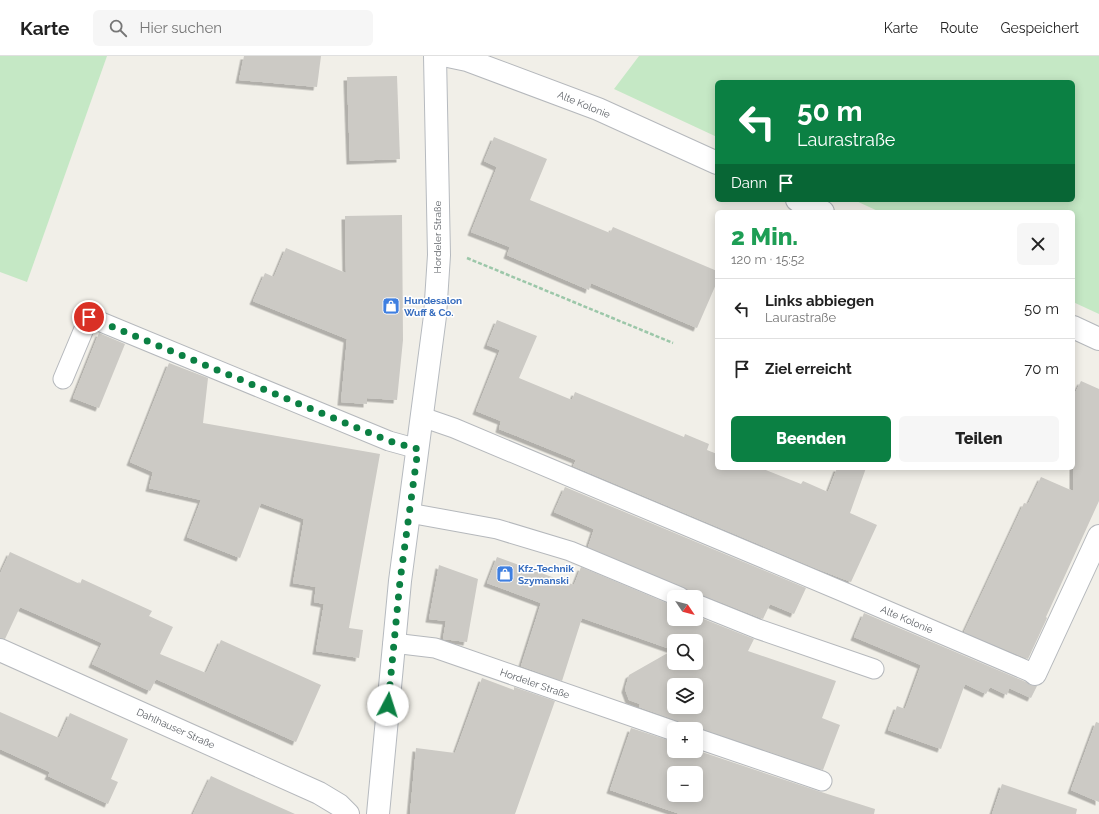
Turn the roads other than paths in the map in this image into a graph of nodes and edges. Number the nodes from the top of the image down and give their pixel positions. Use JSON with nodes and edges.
{"nodes":[{"id":1,"x":435,"y":56,"type":"edge"},
{"id":2,"x":448,"y":56,"type":"edge"},
{"id":3,"x":715,"y":163,"type":"edge"},
{"id":4,"x":801,"y":202,"type":"edge"},
{"id":5,"x":819,"y":210,"type":"edge"},
{"id":6,"x":1075,"y":328,"type":"edge"},
{"id":7,"x":1099,"y":339,"type":"edge"},
{"id":8,"x":63,"y":379,"type":"dead end"},
{"id":9,"x":422,"y":417,"type":"junction"},
{"id":10,"x":418,"y":449,"type":"junction"},
{"id":11,"x":409,"y":513,"type":"junction"},
{"id":12,"x":1099,"y":536,"type":"edge"},
{"id":13,"x":667,"y":592,"type":"edge"},
{"id":14,"x":703,"y":607,"type":"edge"},
{"id":15,"x":393,"y":643,"type":"junction"},
{"id":16,"x":0,"y":650,"type":"edge"},
{"id":17,"x":874,"y":669,"type":"dead end"},
{"id":18,"x":1035,"y":674,"type":"joint"},
{"id":19,"x":667,"y":729,"type":"edge"},
{"id":20,"x":703,"y":740,"type":"edge"},
{"id":21,"x":822,"y":781,"type":"dead end"},
{"id":22,"x":348,"y":814,"type":"edge"},
{"id":23,"x":378,"y":814,"type":"edge"}],
"edges":[{"from":1,"to":9,"type":"street","name":"Hordeler Straße"},
{"from":2,"to":3,"type":"street","name":"Alte Kolonie"},
{"from":4,"to":5,"type":"street"},
{"from":6,"to":7,"type":"street"},
{"from":8,"to":10,"type":"lane"},
{"from":9,"to":10,"type":"street","name":"Hordeler Straße"},
{"from":9,"to":18,"type":"lane","name":"Alte Kolonie"},
{"from":10,"to":11,"type":"street","name":"Hordeler Straße"},
{"from":11,"to":13,"type":"lane"},
{"from":11,"to":15,"type":"street","name":"Hordeler Straße"},
{"from":12,"to":18,"type":"street","name":"Alte Kolonie"},
{"from":14,"to":17,"type":"lane"},
{"from":15,"to":19,"type":"lane","name":"Hordeler Straße"},
{"from":15,"to":23,"type":"street","name":"Hordeler Straße"},
{"from":16,"to":22,"type":"street","name":"Dahlhauser Straße"},
{"from":20,"to":21,"type":"lane"}]}
